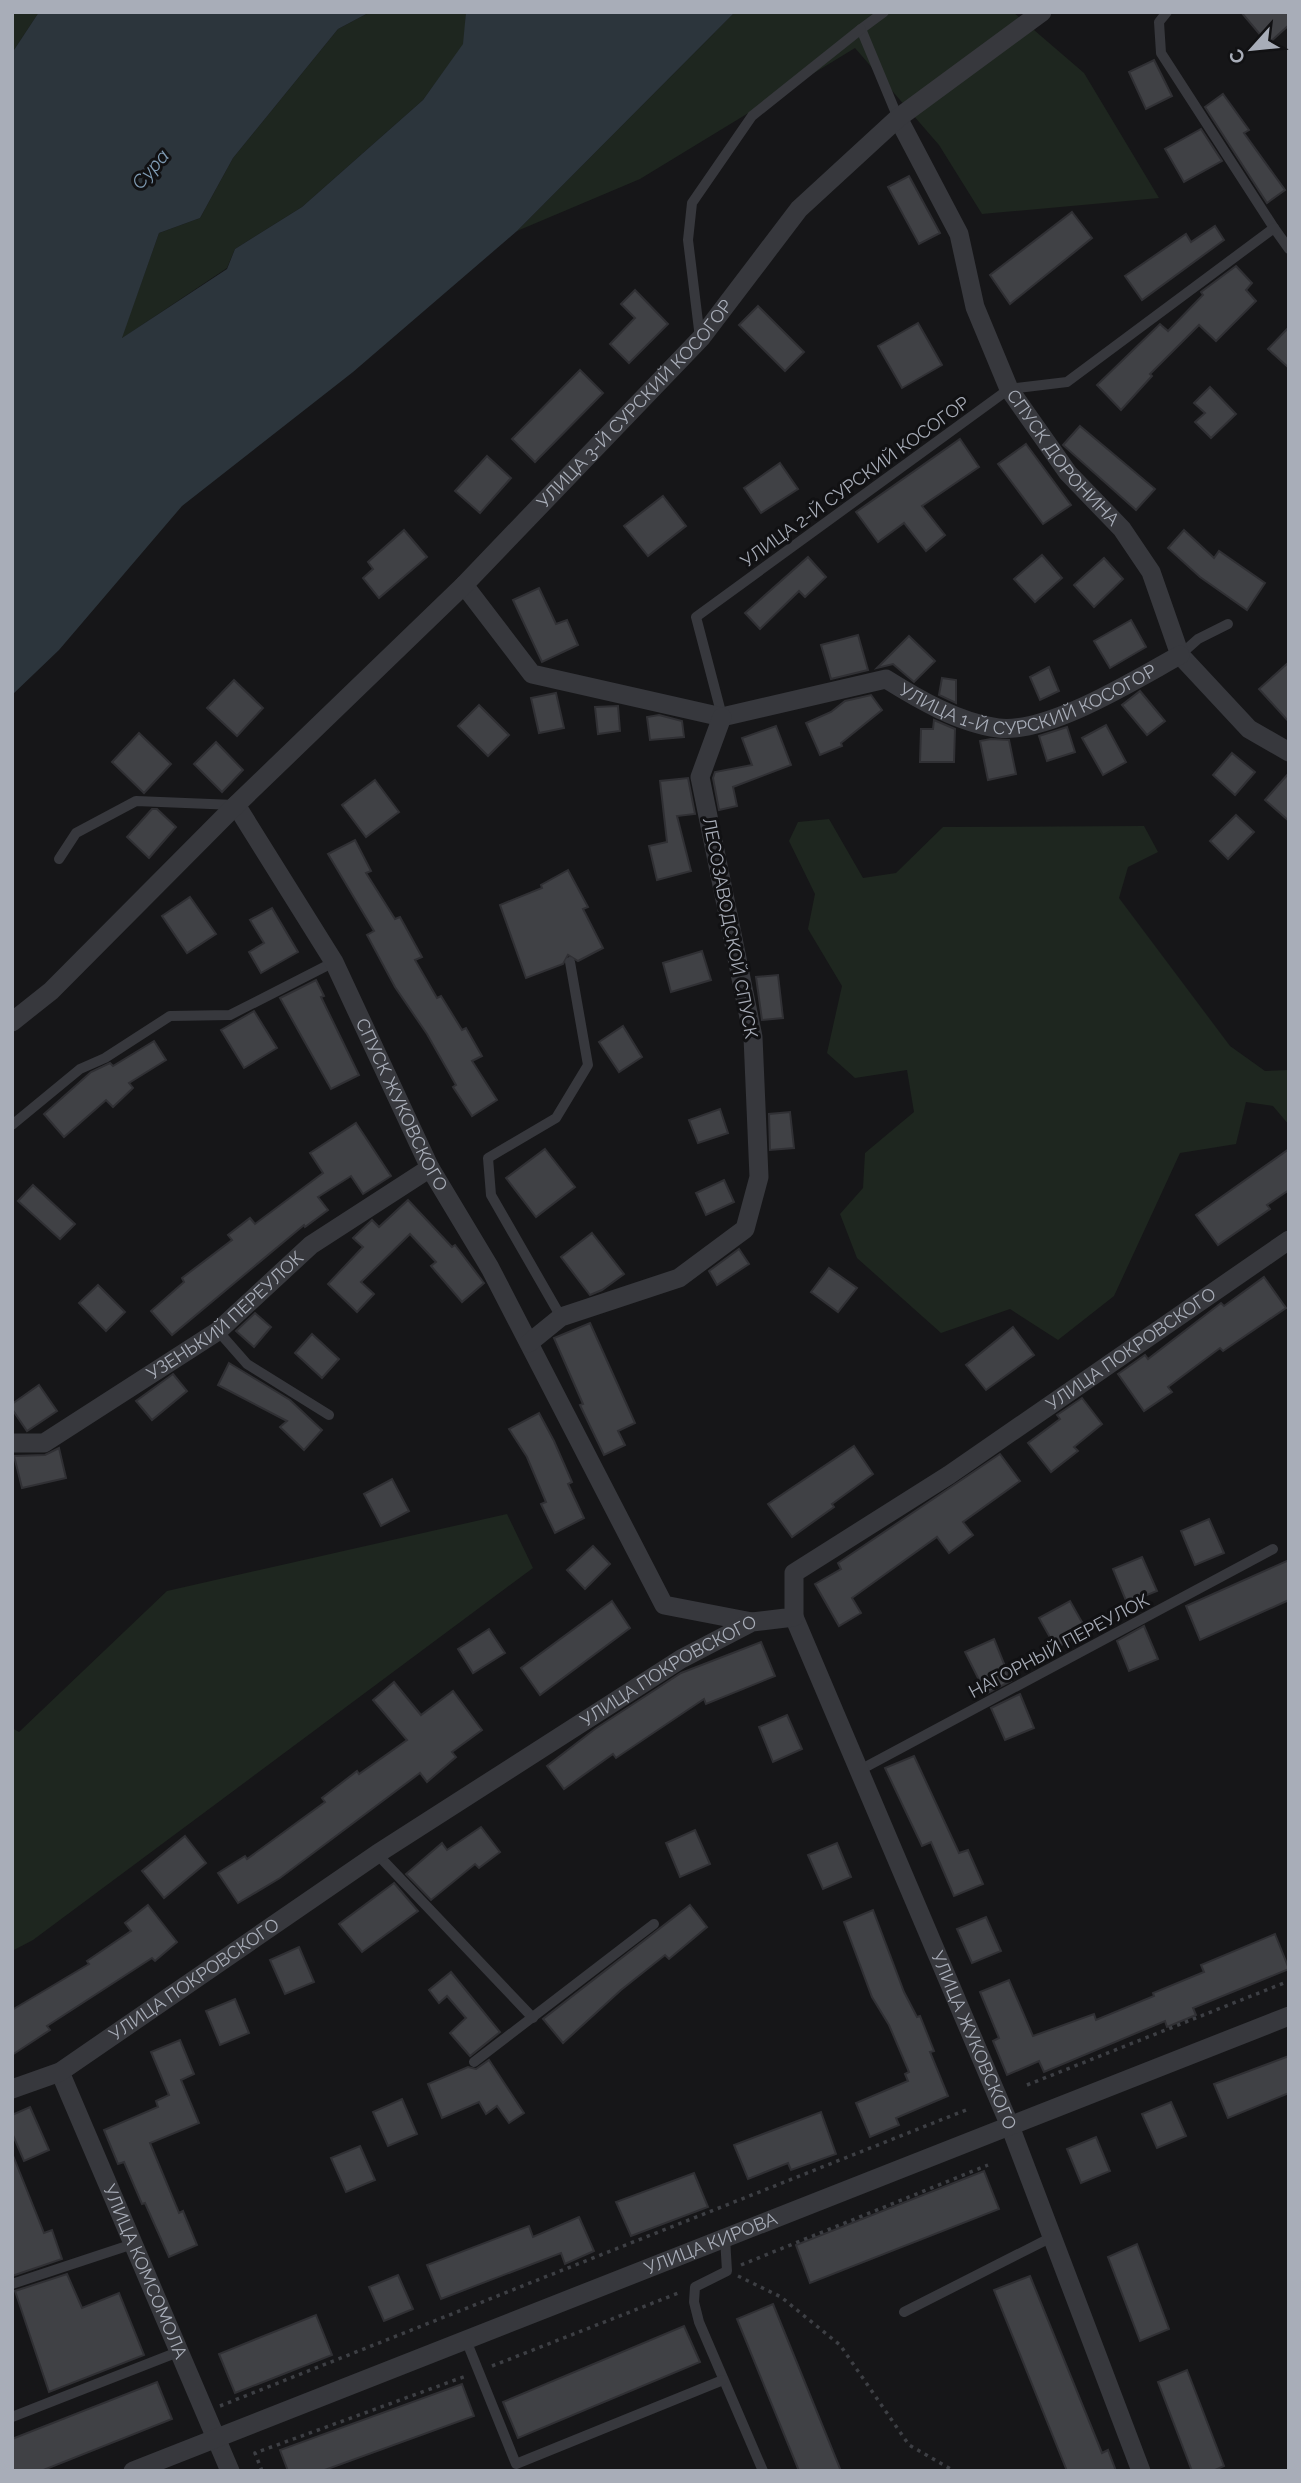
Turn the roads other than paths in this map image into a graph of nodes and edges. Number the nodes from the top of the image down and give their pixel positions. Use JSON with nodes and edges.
{"nodes":[{"id":1,"x":884,"y":12,"type":"edge"},
{"id":2,"x":1042,"y":12,"type":"edge"},
{"id":3,"x":1167,"y":12,"type":"edge"},
{"id":4,"x":861,"y":30,"type":"junction"},
{"id":5,"x":898,"y":118,"type":"junction"},
{"id":6,"x":1274,"y":228,"type":"junction"},
{"id":7,"x":1289,"y":249,"type":"edge"},
{"id":8,"x":701,"y":338,"type":"junction"},
{"id":9,"x":1009,"y":390,"type":"junction"},
{"id":10,"x":464,"y":585,"type":"junction"},
{"id":11,"x":1228,"y":624,"type":"dead end"},
{"id":12,"x":1180,"y":655,"type":"junction"},
{"id":13,"x":722,"y":718,"type":"junction"},
{"id":14,"x":1289,"y":752,"type":"edge"},
{"id":15,"x":236,"y":805,"type":"junction"},
{"id":16,"x":59,"y":859,"type":"dead end"},
{"id":17,"x":334,"y":962,"type":"junction"},
{"id":18,"x":570,"y":962,"type":"dead end"},
{"id":19,"x":12,"y":1022,"type":"edge"},
{"id":20,"x":12,"y":1125,"type":"edge"},
{"id":21,"x":430,"y":1168,"type":"junction"},
{"id":22,"x":1289,"y":1240,"type":"edge"},
{"id":23,"x":561,"y":1317,"type":"junction"},
{"id":24,"x":218,"y":1331,"type":"junction"},
{"id":25,"x":529,"y":1343,"type":"junction"},
{"id":26,"x":329,"y":1415,"type":"dead end"},
{"id":27,"x":12,"y":1443,"type":"edge"},
{"id":28,"x":1273,"y":1549,"type":"dead end"},
{"id":29,"x":794,"y":1617,"type":"junction"},
{"id":30,"x":752,"y":1622,"type":"junction"},
{"id":31,"x":860,"y":1770,"type":"junction"},
{"id":32,"x":377,"y":1854,"type":"junction"},
{"id":33,"x":654,"y":1924,"type":"dead end"},
{"id":34,"x":1289,"y":2016,"type":"edge"},
{"id":35,"x":533,"y":2018,"type":"junction"},
{"id":36,"x":474,"y":2063,"type":"dead end"},
{"id":37,"x":60,"y":2072,"type":"junction"},
{"id":38,"x":12,"y":2089,"type":"edge"},
{"id":39,"x":1010,"y":2126,"type":"junction"},
{"id":40,"x":1052,"y":2237,"type":"junction"},
{"id":41,"x":725,"y":2238,"type":"junction"},
{"id":42,"x":133,"y":2245,"type":"junction"},
{"id":43,"x":12,"y":2284,"type":"edge"},
{"id":44,"x":904,"y":2312,"type":"dead end"},
{"id":45,"x":466,"y":2340,"type":"junction"},
{"id":46,"x":178,"y":2352,"type":"junction"},
{"id":47,"x":723,"y":2380,"type":"junction"},
{"id":48,"x":12,"y":2417,"type":"edge"},
{"id":49,"x":218,"y":2439,"type":"junction"},
{"id":50,"x":133,"y":2471,"type":"edge"},
{"id":51,"x":230,"y":2471,"type":"edge"},
{"id":52,"x":763,"y":2471,"type":"edge"},
{"id":53,"x":1142,"y":2471,"type":"edge"}],
"edges":[{"from":1,"to":4,"type":"lane"},
{"from":2,"to":5,"type":"street","name":"УЛИЦА 3-Й СУРСКИЙ КОСОГОР"},
{"from":3,"to":6,"type":"lane"},
{"from":4,"to":5,"type":"lane"},
{"from":4,"to":8,"type":"lane"},
{"from":5,"to":8,"type":"street","name":"УЛИЦА 3-Й СУРСКИЙ КОСОГОР"},
{"from":5,"to":9,"type":"street","name":"СПУСК ДОРОНИНА"},
{"from":6,"to":7,"type":"lane"},
{"from":6,"to":9,"type":"lane","name":"УЛИЦА 2-Й СУРСКИЙ КОСОГОР"},
{"from":8,"to":10,"type":"street","name":"УЛИЦА 3-Й СУРСКИЙ КОСОГОР"},
{"from":9,"to":12,"type":"street","name":"СПУСК ДОРОНИНА"},
{"from":9,"to":13,"type":"lane","name":"УЛИЦА 2-Й СУРСКИЙ КОСОГОР"},
{"from":10,"to":13,"type":"street","name":"УЛИЦА 1-Й СУРСКИЙ КОСОГОР"},
{"from":10,"to":15,"type":"street","name":"УЛИЦА 3-Й СУРСКИЙ КОСОГОР"},
{"from":11,"to":12,"type":"lane"},
{"from":12,"to":13,"type":"street","name":"УЛИЦА 1-Й СУРСКИЙ КОСОГОР"},
{"from":12,"to":14,"type":"street","name":"СПУСК ДОРОНИНА"},
{"from":13,"to":23,"type":"street","name":"ЛЕСОЗАВОДСКОЙ СПУСК"},
{"from":15,"to":16,"type":"lane"},
{"from":15,"to":17,"type":"street","name":"СПУСК ЖУКОВСКОГО"},
{"from":15,"to":19,"type":"street"},
{"from":17,"to":20,"type":"lane"},
{"from":17,"to":21,"type":"street","name":"СПУСК ЖУКОВСКОГО"},
{"from":18,"to":23,"type":"lane"},
{"from":21,"to":24,"type":"street","name":"УЗЕНЬКИЙ ПЕРЕУЛОК"},
{"from":21,"to":25,"type":"street","name":"СПУСК ЖУКОВСКОГО"},
{"from":22,"to":29,"type":"street","name":"УЛИЦА ПОКРОВСКОГО"},
{"from":23,"to":25,"type":"street","name":"ЛЕСОЗАВОДСКОЙ СПУСК"},
{"from":24,"to":26,"type":"lane"},
{"from":24,"to":27,"type":"street","name":"УЗЕНЬКИЙ ПЕРЕУЛОК"},
{"from":25,"to":30,"type":"street","name":"СПУСК ЖУКОВСКОГО"},
{"from":28,"to":31,"type":"lane","name":"НАГОРНЫЙ ПЕРЕУЛОК"},
{"from":29,"to":30,"type":"street","name":"УЛИЦА ПОКРОВСКОГО"},
{"from":29,"to":31,"type":"street","name":"УЛИЦА ЖУКОВСКОГО"},
{"from":30,"to":32,"type":"street","name":"УЛИЦА ПОКРОВСКОГО"},
{"from":31,"to":39,"type":"street","name":"УЛИЦА ЖУКОВСКОГО"},
{"from":32,"to":35,"type":"lane"},
{"from":32,"to":37,"type":"street","name":"УЛИЦА ПОКРОВСКОГО"},
{"from":33,"to":35,"type":"lane"},
{"from":34,"to":39,"type":"street","name":"УЛИЦА КИРОВА"},
{"from":35,"to":36,"type":"lane"},
{"from":37,"to":38,"type":"street","name":"УЛИЦА ПОКРОВСКОГО"},
{"from":37,"to":42,"type":"street","name":"УЛИЦА КОМСОМОЛА"},
{"from":39,"to":40,"type":"street","name":"УЛИЦА ЖУКОВСКОГО"},
{"from":39,"to":41,"type":"street","name":"УЛИЦА КИРОВА"},
{"from":40,"to":44,"type":"lane"},
{"from":40,"to":53,"type":"street","name":"УЛИЦА ЖУКОВСКОГО"},
{"from":41,"to":45,"type":"street","name":"УЛИЦА КИРОВА"},
{"from":41,"to":47,"type":"lane"},
{"from":42,"to":43,"type":"lane"},
{"from":42,"to":46,"type":"street","name":"УЛИЦА КОМСОМОЛА"},
{"from":45,"to":47,"type":"lane"},
{"from":45,"to":49,"type":"street","name":"УЛИЦА КИРОВА"},
{"from":46,"to":48,"type":"lane"},
{"from":46,"to":49,"type":"street","name":"УЛИЦА КОМСОМОЛА"},
{"from":47,"to":52,"type":"lane"},
{"from":49,"to":50,"type":"street","name":"УЛИЦА КИРОВА"},
{"from":49,"to":51,"type":"street","name":"УЛИЦА КОМСОМОЛА"}]}
